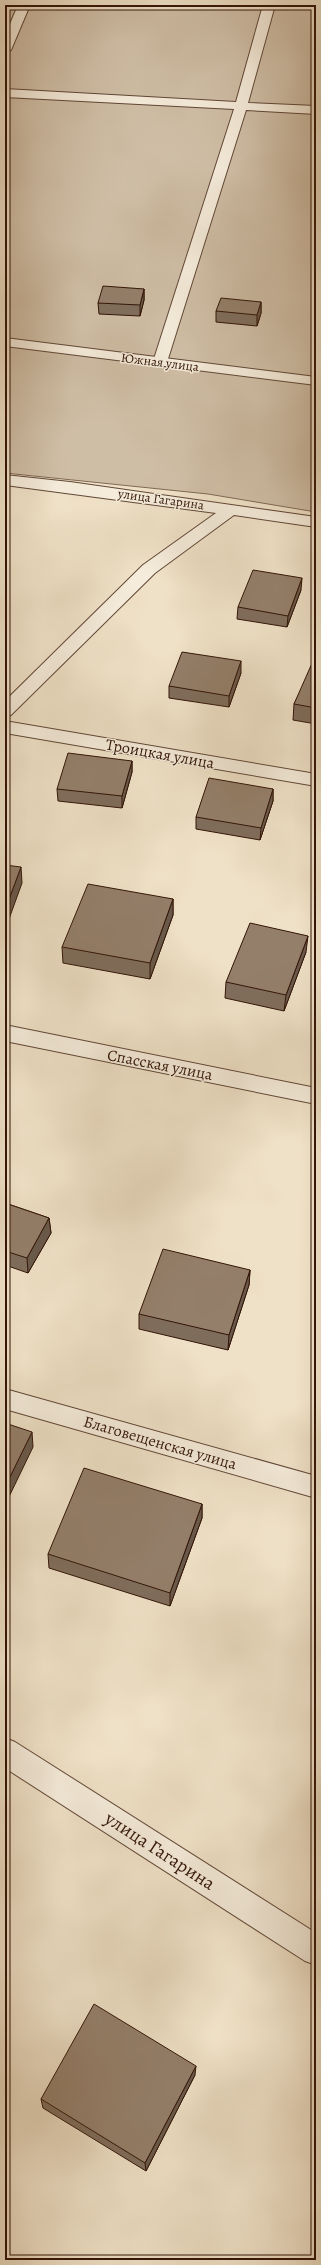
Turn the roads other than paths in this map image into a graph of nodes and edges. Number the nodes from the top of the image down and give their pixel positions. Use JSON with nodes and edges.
{"nodes":[{"id":1,"x":24,"y":5,"type":"edge"},
{"id":2,"x":269,"y":5,"type":"edge"},
{"id":3,"x":5,"y":50,"type":"edge"},
{"id":4,"x":5,"y":93,"type":"edge"},
{"id":5,"x":240,"y":106,"type":"junction"},
{"id":6,"x":316,"y":110,"type":"edge"},
{"id":7,"x":5,"y":342,"type":"edge"},
{"id":8,"x":160,"y":362,"type":"junction"},
{"id":9,"x":316,"y":381,"type":"edge"},
{"id":10,"x":5,"y":480,"type":"edge"},
{"id":11,"x":232,"y":509,"type":"junction"},
{"id":12,"x":316,"y":522,"type":"edge"},
{"id":13,"x":5,"y":711,"type":"edge"},
{"id":14,"x":5,"y":727,"type":"edge"},
{"id":15,"x":316,"y":780,"type":"edge"},
{"id":16,"x":5,"y":1033,"type":"edge"},
{"id":17,"x":316,"y":1096,"type":"edge"},
{"id":18,"x":5,"y":1399,"type":"edge"},
{"id":19,"x":316,"y":1487,"type":"edge"},
{"id":20,"x":5,"y":1752,"type":"edge"},
{"id":21,"x":316,"y":1950,"type":"edge"}],
"edges":[{"from":1,"to":3,"type":"street"},
{"from":2,"to":5,"type":"street"},
{"from":4,"to":5,"type":"street"},
{"from":5,"to":6,"type":"street"},
{"from":5,"to":8,"type":"street"},
{"from":7,"to":8,"type":"street","name":"Южная улица"},
{"from":8,"to":9,"type":"street","name":"Южная улица"},
{"from":10,"to":11,"type":"street","name":"улица Гагарина"},
{"from":11,"to":12,"type":"street","name":"улица Гагарина"},
{"from":11,"to":13,"type":"street"},
{"from":14,"to":15,"type":"street","name":"Троицкая улица"},
{"from":16,"to":17,"type":"street","name":"Спасская улица"},
{"from":18,"to":19,"type":"street","name":"Благовещенская улица"},
{"from":20,"to":21,"type":"street","name":"улица Гагарина"}]}
